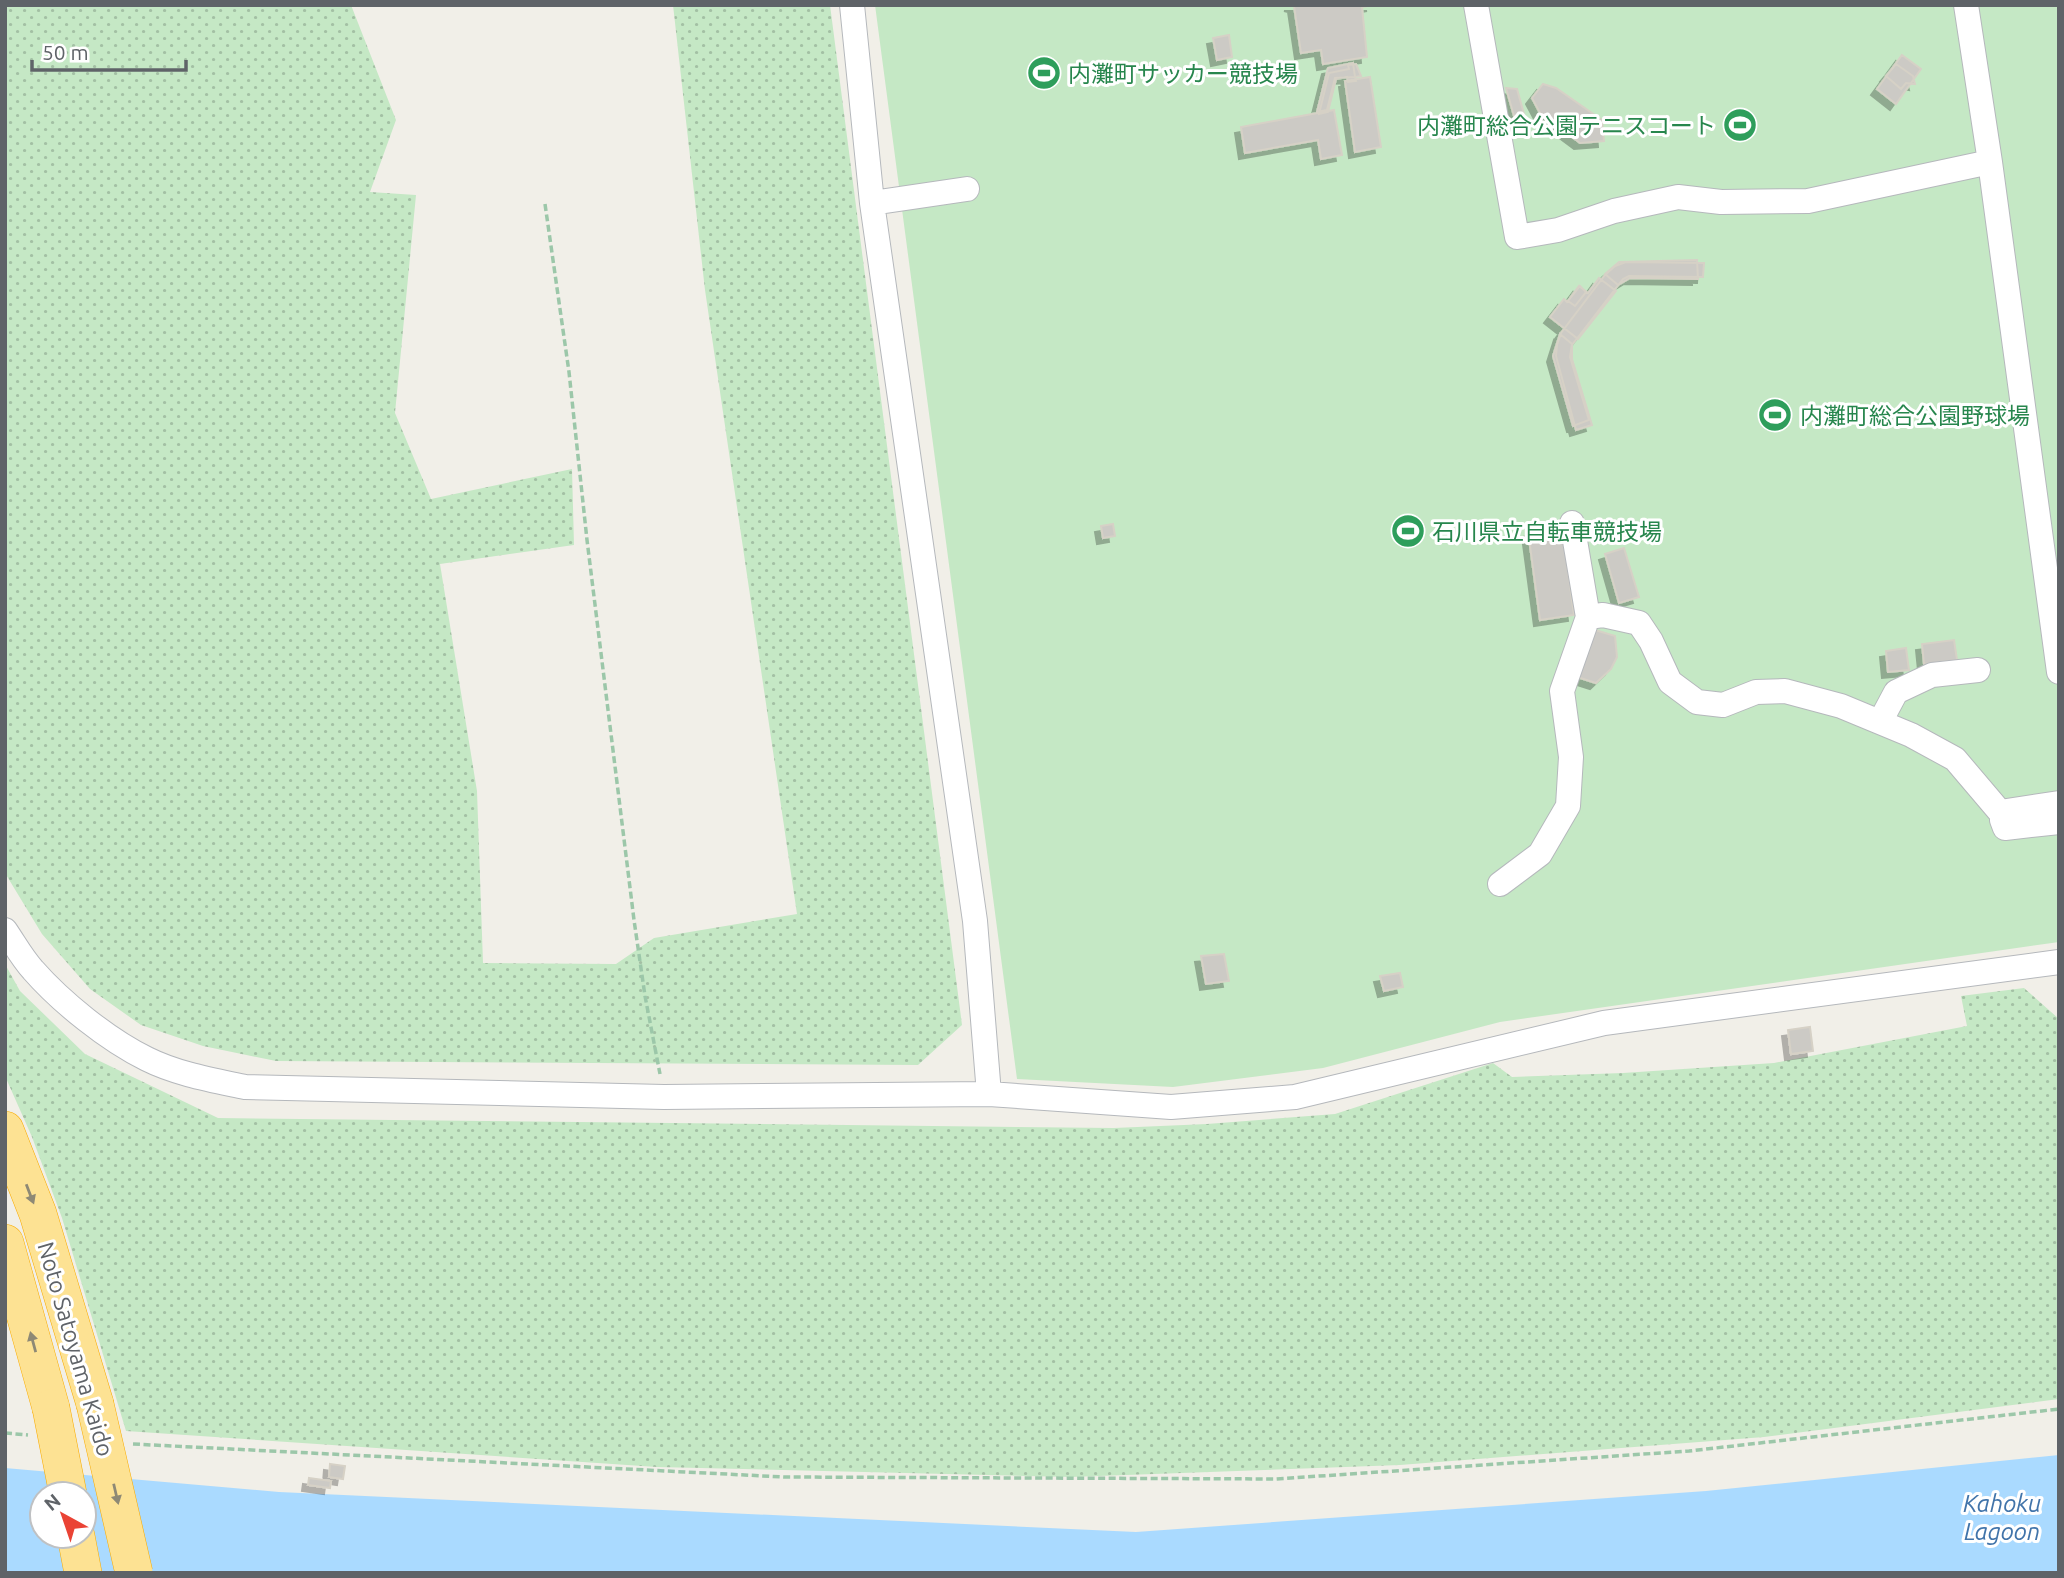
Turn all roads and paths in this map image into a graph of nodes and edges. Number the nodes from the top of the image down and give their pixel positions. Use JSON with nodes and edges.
{"nodes":[{"id":1,"x":852,"y":5,"type":"edge"},
{"id":2,"x":1476,"y":5,"type":"edge"},
{"id":3,"x":1966,"y":5,"type":"edge"},
{"id":4,"x":1990,"y":162,"type":"junction"},
{"id":5,"x":967,"y":190,"type":"dead end"},
{"id":6,"x":872,"y":203,"type":"junction"},
{"id":7,"x":545,"y":205,"type":"dead end"},
{"id":8,"x":1572,"y":523,"type":"dead end"},
{"id":9,"x":1588,"y":617,"type":"junction"},
{"id":10,"x":1978,"y":670,"type":"dead end"},
{"id":11,"x":2059,"y":672,"type":"edge"},
{"id":12,"x":1880,"y":722,"type":"junction"},
{"id":13,"x":2059,"y":803,"type":"edge"},
{"id":14,"x":2000,"y":812,"type":"junction"},
{"id":15,"x":2059,"y":822,"type":"edge"},
{"id":16,"x":1500,"y":884,"type":"dead end"},
{"id":17,"x":5,"y":930,"type":"edge"},
{"id":18,"x":2059,"y":962,"type":"edge"},
{"id":19,"x":989,"y":1094,"type":"junction"},
{"id":20,"x":664,"y":1097,"type":"junction"},
{"id":21,"x":5,"y":1130,"type":"edge"},
{"id":22,"x":5,"y":1243,"type":"edge"},
{"id":23,"x":2059,"y":1409,"type":"edge"},
{"id":24,"x":41,"y":1422,"type":"junction"},
{"id":25,"x":5,"y":1433,"type":"edge"},
{"id":26,"x":122,"y":1443,"type":"dead end"},
{"id":27,"x":63,"y":1480,"type":"edge"},
{"id":28,"x":79,"y":1550,"type":"edge"},
{"id":29,"x":83,"y":1573,"type":"edge"},
{"id":30,"x":134,"y":1573,"type":"edge"}],
"edges":[{"from":1,"to":6,"type":"street"},
{"from":2,"to":4,"type":"street"},
{"from":3,"to":4,"type":"street"},
{"from":4,"to":11,"type":"street"},
{"from":5,"to":6,"type":"street"},
{"from":6,"to":19,"type":"street"},
{"from":7,"to":20,"type":"path"},
{"from":8,"to":9,"type":"street"},
{"from":9,"to":12,"type":"street"},
{"from":9,"to":16,"type":"street"},
{"from":10,"to":12,"type":"street"},
{"from":12,"to":14,"type":"street"},
{"from":13,"to":14,"type":"street"},
{"from":14,"to":15,"type":"street"},
{"from":17,"to":20,"type":"street"},
{"from":18,"to":19,"type":"street"},
{"from":19,"to":20,"type":"street"},
{"from":21,"to":30,"type":"highway","name":"Noto Satoyama Kaido","one_way":true,"bridge":true},
{"from":24,"to":22,"type":"highway","name":"Noto Satoyama Kaido","one_way":true},
{"from":23,"to":26,"type":"path"},
{"from":24,"to":25,"type":"path"},
{"from":24,"to":27,"type":"highway","name":"Noto Satoyama Kaido","bridge":true},
{"from":28,"to":29,"type":"highway"}]}
